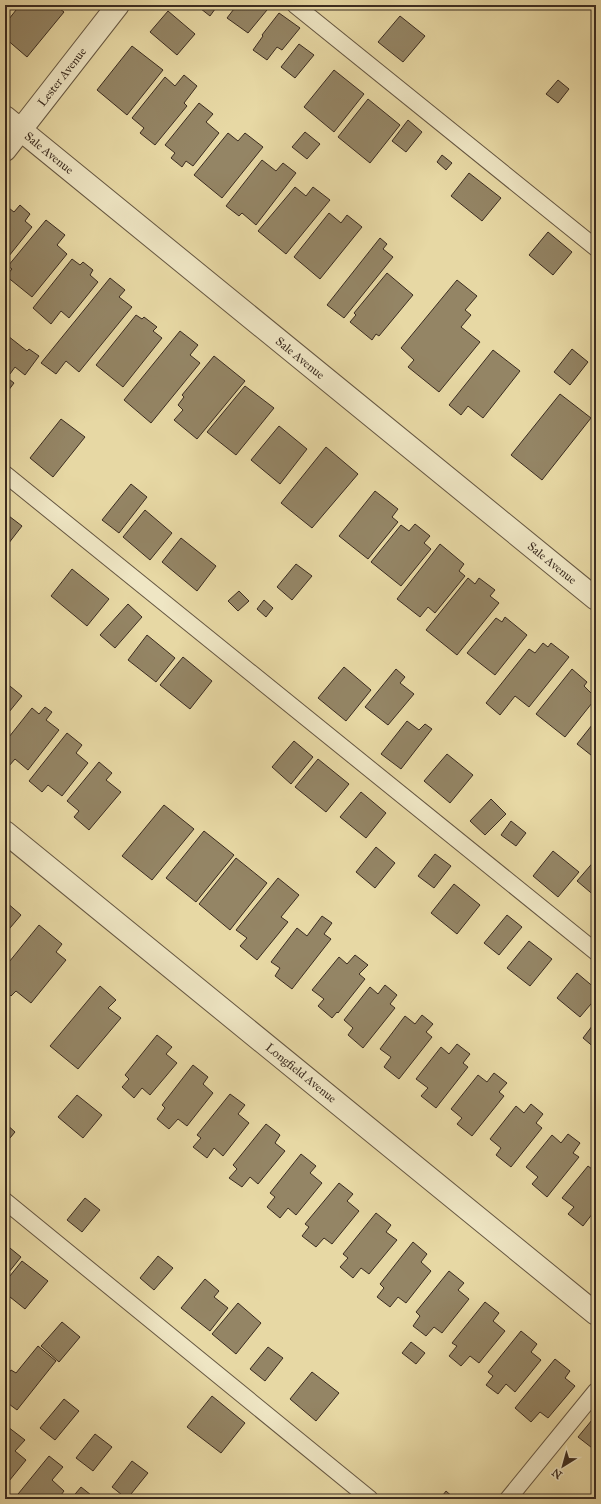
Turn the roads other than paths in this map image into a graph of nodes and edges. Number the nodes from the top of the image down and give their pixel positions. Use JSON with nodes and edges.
{"nodes":[{"id":1,"x":118,"y":5,"type":"edge"},
{"id":2,"x":295,"y":5,"type":"edge"},
{"id":3,"x":13,"y":124,"type":"edge"},
{"id":4,"x":5,"y":150,"type":"edge"},
{"id":5,"x":596,"y":248,"type":"edge"},
{"id":6,"x":5,"y":474,"type":"edge"},
{"id":7,"x":596,"y":599,"type":"edge"},
{"id":8,"x":5,"y":832,"type":"edge"},
{"id":9,"x":596,"y":952,"type":"edge"},
{"id":10,"x":5,"y":1202,"type":"edge"},
{"id":11,"x":596,"y":1314,"type":"edge"},
{"id":12,"x":596,"y":1391,"type":"edge"},
{"id":13,"x":370,"y":1499,"type":"edge"},
{"id":14,"x":508,"y":1499,"type":"edge"}],
"edges":[{"from":1,"to":3,"type":"street","name":"Lester Avenue"},
{"from":2,"to":5,"type":"lane"},
{"from":3,"to":4,"type":"street","name":"Lester Avenue"},
{"from":3,"to":7,"type":"street","name":"Sale Avenue"},
{"from":6,"to":9,"type":"lane"},
{"from":8,"to":11,"type":"street","name":"Longfield Avenue"},
{"from":10,"to":13,"type":"lane"},
{"from":12,"to":14,"type":"lane"}]}
